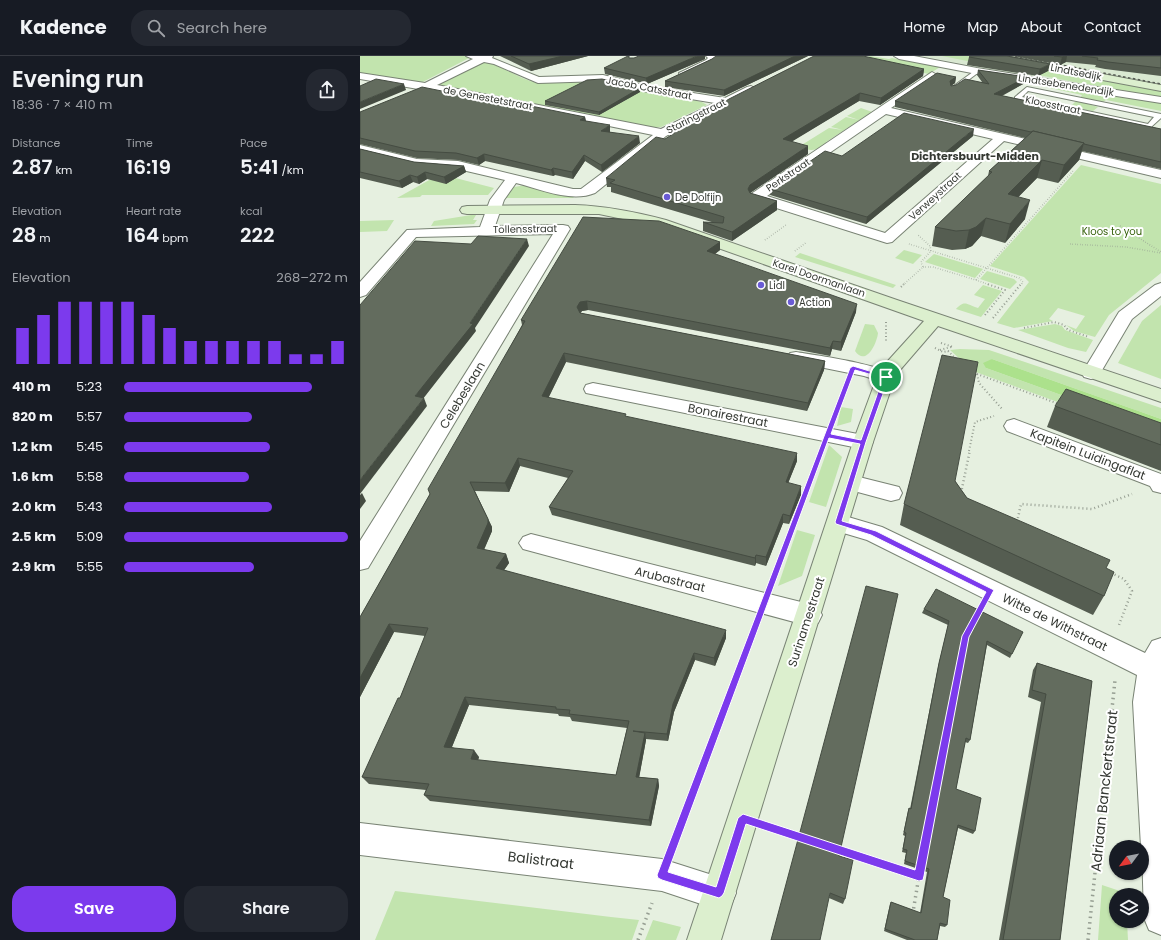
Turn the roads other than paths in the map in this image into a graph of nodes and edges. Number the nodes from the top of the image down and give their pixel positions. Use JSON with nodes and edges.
{"nodes":[{"id":1,"x":471,"y":56,"type":"edge"},
{"id":2,"x":711,"y":56,"type":"edge"},
{"id":3,"x":900,"y":56,"type":"edge"},
{"id":4,"x":990,"y":56,"type":"edge"},
{"id":5,"x":485,"y":57,"type":"edge"},
{"id":6,"x":977,"y":71,"type":"junction"},
{"id":7,"x":932,"y":75,"type":"edge"},
{"id":8,"x":360,"y":76,"type":"edge"},
{"id":9,"x":761,"y":84,"type":"edge"},
{"id":10,"x":428,"y":86,"type":"junction"},
{"id":11,"x":1161,"y":88,"type":"edge"},
{"id":12,"x":648,"y":89,"type":"junction"},
{"id":13,"x":952,"y":89,"type":"edge"},
{"id":14,"x":408,"y":95,"type":"edge"},
{"id":15,"x":1161,"y":100,"type":"edge"},
{"id":16,"x":724,"y":102,"type":"junction"},
{"id":17,"x":884,"y":110,"type":"junction"},
{"id":18,"x":1160,"y":116,"type":"edge"},
{"id":19,"x":662,"y":133,"type":"junction"},
{"id":20,"x":1001,"y":138,"type":"junction"},
{"id":21,"x":360,"y":149,"type":"edge"},
{"id":22,"x":1161,"y":174,"type":"edge"},
{"id":23,"x":513,"y":178,"type":"junction"},
{"id":24,"x":467,"y":210,"type":"dead end"},
{"id":25,"x":493,"y":210,"type":"junction"},
{"id":26,"x":563,"y":229,"type":"joint"},
{"id":27,"x":486,"y":230,"type":"junction"},
{"id":28,"x":887,"y":239,"type":"joint"},
{"id":29,"x":1161,"y":288,"type":"edge"},
{"id":30,"x":360,"y":292,"type":"edge"},
{"id":31,"x":935,"y":319,"type":"junction"},
{"id":32,"x":783,"y":354,"type":"edge"},
{"id":33,"x":1091,"y":373,"type":"junction"},
{"id":34,"x":886,"y":377,"type":"junction"},
{"id":35,"x":593,"y":389,"type":"dead end"},
{"id":36,"x":1161,"y":396,"type":"edge"},
{"id":37,"x":1014,"y":426,"type":"dead end"},
{"id":38,"x":863,"y":442,"type":"junction"},
{"id":39,"x":852,"y":483,"type":"junction"},
{"id":40,"x":1161,"y":485,"type":"edge"},
{"id":41,"x":891,"y":492,"type":"dead end"},
{"id":42,"x":838,"y":522,"type":"junction"},
{"id":43,"x":531,"y":543,"type":"dead end"},
{"id":44,"x":360,"y":561,"type":"edge"},
{"id":45,"x":809,"y":615,"type":"junction"},
{"id":46,"x":1158,"y":664,"type":"edge"},
{"id":47,"x":360,"y":839,"type":"edge"},
{"id":48,"x":719,"y":893,"type":"junction"},
{"id":49,"x":1161,"y":918,"type":"edge"},
{"id":50,"x":704,"y":940,"type":"edge"}],
"edges":[{"from":1,"to":5,"type":"street","name":"Jacob Catsstraat"},
{"from":2,"to":12,"type":"street"},
{"from":3,"to":6,"type":"street","name":"Lindtsebenedendijk"},
{"from":4,"to":11,"type":"street","name":"Lindtsedijk"},
{"from":5,"to":10,"type":"street"},
{"from":5,"to":12,"type":"street","name":"Jacob Catsstraat"},
{"from":6,"to":13,"type":"lane"},
{"from":6,"to":15,"type":"street","name":"Lindtsebenedendijk"},
{"from":7,"to":17,"type":"street","name":"Perkstraat"},
{"from":8,"to":10,"type":"street","name":"de Genestetstraat"},
{"from":9,"to":16,"type":"street","name":"Staringstraat"},
{"from":10,"to":14,"type":"street"},
{"from":10,"to":19,"type":"street","name":"de Genestetstraat"},
{"from":12,"to":16,"type":"street","name":"Jacob Catsstraat"},
{"from":16,"to":19,"type":"street","name":"Staringstraat"},
{"from":17,"to":20,"type":"street"},
{"from":17,"to":28,"type":"street","name":"Perkstraat"},
{"from":18,"to":18,"type":"lane","name":"Kloosstraat"},
{"from":19,"to":23,"type":"street","name":"Staringstraat"},
{"from":20,"to":22,"type":"street"},
{"from":20,"to":28,"type":"street","name":"Verweystraat"},
{"from":21,"to":23,"type":"street"},
{"from":23,"to":25,"type":"street","name":"Tollensstraat"},
{"from":24,"to":25,"type":"street","name":"Karel Doormanlaan"},
{"from":25,"to":27,"type":"street","name":"Tollensstraat"},
{"from":25,"to":31,"type":"street","name":"Karel Doormanlaan"},
{"from":26,"to":27,"type":"street","name":"Tollensstraat"},
{"from":26,"to":44,"type":"street","name":"Celebeslaan"},
{"from":27,"to":30,"type":"street","name":"Tollensstraat"},
{"from":29,"to":33,"type":"street"},
{"from":31,"to":33,"type":"street","name":"Karel Doormanlaan"},
{"from":31,"to":34,"type":"street","name":"Surinamestraat"},
{"from":32,"to":34,"type":"street"},
{"from":33,"to":36,"type":"street","name":"Karel Doormanlaan"},
{"from":34,"to":38,"type":"street","name":"Surinamestraat"},
{"from":35,"to":38,"type":"street","name":"Bonairestraat"},
{"from":37,"to":40,"type":"street","name":"Kapitein Luidingaflat"},
{"from":38,"to":39,"type":"street","name":"Surinamestraat"},
{"from":39,"to":41,"type":"street"},
{"from":39,"to":42,"type":"street","name":"Surinamestraat"},
{"from":42,"to":45,"type":"street","name":"Surinamestraat"},
{"from":42,"to":46,"type":"street","name":"Witte de Withstraat"},
{"from":43,"to":45,"type":"street","name":"Arubastraat"},
{"from":45,"to":48,"type":"street","name":"Surinamestraat"},
{"from":46,"to":49,"type":"street"},
{"from":47,"to":48,"type":"street","name":"Balistraat"},
{"from":48,"to":50,"type":"street","name":"Surinamestraat"}]}
